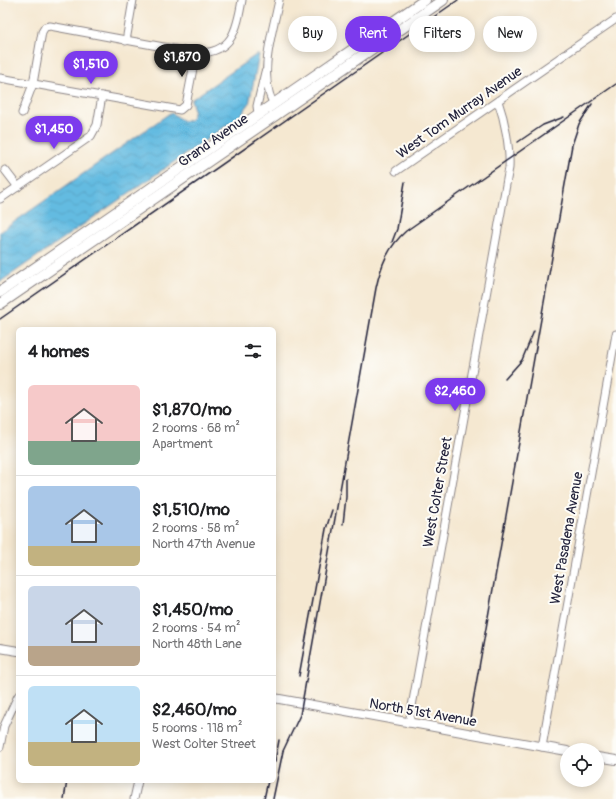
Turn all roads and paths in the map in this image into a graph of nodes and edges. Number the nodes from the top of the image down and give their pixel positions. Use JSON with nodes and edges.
{"nodes":[{"id":1,"x":133,"y":0,"type":"edge"},
{"id":2,"x":242,"y":0,"type":"edge"},
{"id":3,"x":279,"y":0,"type":"edge"},
{"id":4,"x":425,"y":0,"type":"edge"},
{"id":5,"x":443,"y":0,"type":"edge"},
{"id":6,"x":616,"y":19,"type":"edge"},
{"id":7,"x":126,"y":41,"type":"junction"},
{"id":8,"x":196,"y":53,"type":"junction"},
{"id":9,"x":267,"y":68,"type":"junction"},
{"id":10,"x":0,"y":78,"type":"edge"},
{"id":11,"x":33,"y":84,"type":"junction"},
{"id":12,"x":102,"y":96,"type":"junction"},
{"id":13,"x":498,"y":101,"type":"junction"},
{"id":14,"x":273,"y":103,"type":"junction"},
{"id":15,"x":22,"y":113,"type":"dead end"},
{"id":16,"x":258,"y":113,"type":"junction"},
{"id":17,"x":236,"y":141,"type":"junction"},
{"id":18,"x":5,"y":170,"type":"dead end"},
{"id":19,"x":396,"y":171,"type":"dead end"},
{"id":20,"x":18,"y":187,"type":"junction"},
{"id":21,"x":0,"y":200,"type":"edge"},
{"id":22,"x":0,"y":292,"type":"edge"},
{"id":23,"x":0,"y":304,"type":"edge"},
{"id":24,"x":616,"y":334,"type":"edge"},
{"id":25,"x":0,"y":648,"type":"edge"},
{"id":26,"x":16,"y":651,"type":"edge"},
{"id":27,"x":276,"y":698,"type":"edge"},
{"id":28,"x":16,"y":700,"type":"edge"},
{"id":29,"x":409,"y":723,"type":"junction"},
{"id":30,"x":0,"y":747,"type":"edge"},
{"id":31,"x":542,"y":747,"type":"junction"},
{"id":32,"x":560,"y":750,"type":"edge"},
{"id":33,"x":604,"y":757,"type":"edge"},
{"id":34,"x":616,"y":760,"type":"edge"},
{"id":35,"x":138,"y":783,"type":"edge"},
{"id":36,"x":134,"y":799,"type":"edge"}],
"edges":[{"from":1,"to":7,"type":"street"},
{"from":2,"to":8,"type":"street"},
{"from":3,"to":9,"type":"street"},
{"from":4,"to":14,"type":"highway","name":"Grand Avenue"},
{"from":5,"to":17,"type":"highway","name":"Grand Avenue"},
{"from":6,"to":13,"type":"street","name":"West Tom Murray Avenue"},
{"from":7,"to":8,"type":"street"},
{"from":7,"to":11,"type":"street"},
{"from":8,"to":12,"type":"street"},
{"from":9,"to":14,"type":"street"},
{"from":9,"to":16,"type":"street"},
{"from":10,"to":11,"type":"street"},
{"from":11,"to":12,"type":"street"},
{"from":11,"to":15,"type":"street"},
{"from":12,"to":20,"type":"street"},
{"from":13,"to":19,"type":"street","name":"West Tom Murray Avenue"},
{"from":13,"to":29,"type":"street","name":"West Colter Street"},
{"from":14,"to":16,"type":"highway","name":"Grand Avenue"},
{"from":14,"to":17,"type":"highway"},
{"from":16,"to":22,"type":"highway","name":"Grand Avenue"},
{"from":17,"to":23,"type":"highway","name":"Grand Avenue"},
{"from":18,"to":20,"type":"street"},
{"from":20,"to":21,"type":"street"},
{"from":24,"to":31,"type":"street","name":"West Pasadena Avenue"},
{"from":25,"to":26,"type":"main road"},
{"from":27,"to":29,"type":"main road","name":"North 51st Avenue"},
{"from":28,"to":30,"type":"street"},
{"from":29,"to":31,"type":"main road","name":"North 51st Avenue"},
{"from":31,"to":32,"type":"main road","name":"North 51st Avenue"},
{"from":33,"to":34,"type":"main road"},
{"from":35,"to":36,"type":"street"}]}
